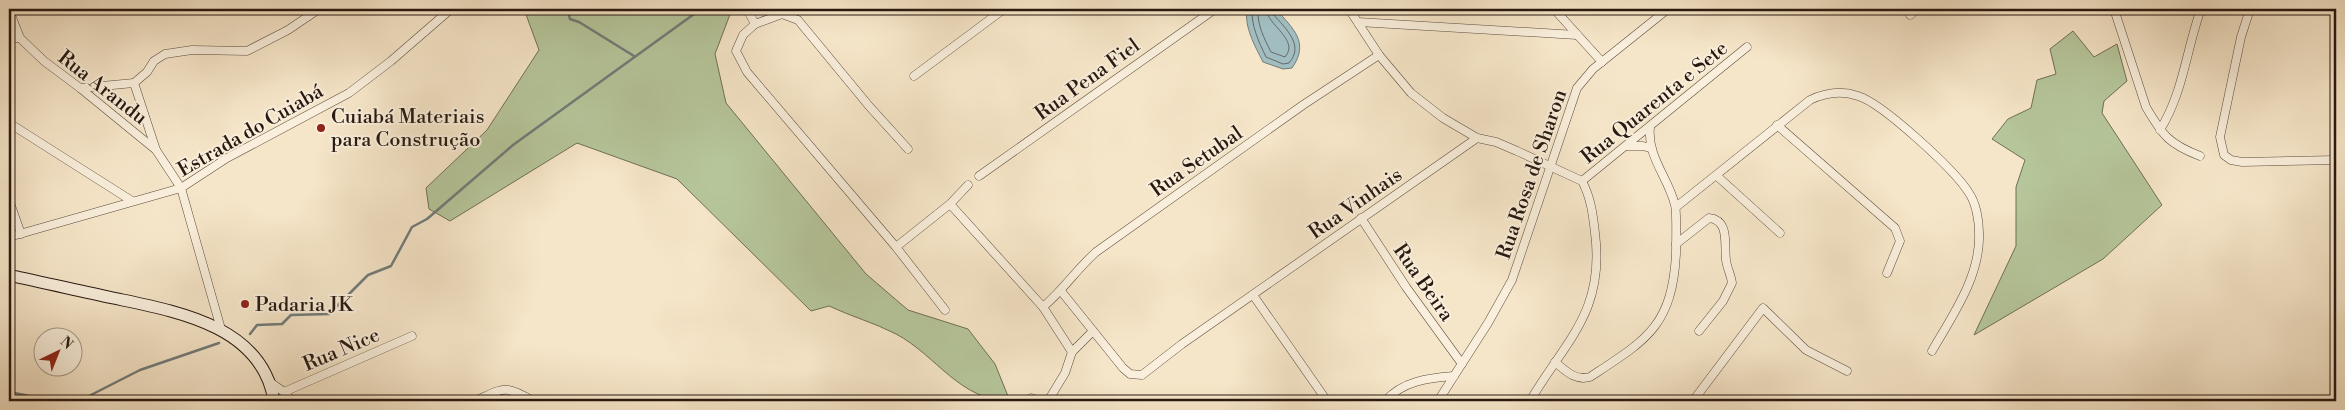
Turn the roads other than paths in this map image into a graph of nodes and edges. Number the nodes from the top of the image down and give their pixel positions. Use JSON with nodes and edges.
{"nodes":[{"id":1,"x":319,"y":9,"type":"edge"},
{"id":2,"x":451,"y":9,"type":"edge"},
{"id":3,"x":747,"y":9,"type":"edge"},
{"id":4,"x":1004,"y":9,"type":"edge"},
{"id":5,"x":1216,"y":9,"type":"edge"},
{"id":6,"x":1349,"y":9,"type":"edge"},
{"id":7,"x":1554,"y":9,"type":"edge"},
{"id":8,"x":1668,"y":9,"type":"edge"},
{"id":9,"x":1918,"y":9,"type":"edge"},
{"id":10,"x":2114,"y":9,"type":"edge"},
{"id":11,"x":2250,"y":9,"type":"edge"},
{"id":12,"x":9,"y":10,"type":"edge"},
{"id":13,"x":2199,"y":10,"type":"edge"},
{"id":14,"x":1910,"y":15,"type":"dead end"},
{"id":15,"x":1358,"y":22,"type":"junction"},
{"id":16,"x":755,"y":24,"type":"junction"},
{"id":17,"x":1576,"y":35,"type":"junction"},
{"id":18,"x":9,"y":38,"type":"edge"},
{"id":19,"x":20,"y":38,"type":"junction"},
{"id":20,"x":1747,"y":47,"type":"dead end"},
{"id":21,"x":1379,"y":56,"type":"junction"},
{"id":22,"x":1602,"y":62,"type":"junction"},
{"id":23,"x":914,"y":76,"type":"dead end"},
{"id":24,"x":134,"y":83,"type":"junction"},
{"id":25,"x":80,"y":88,"type":"junction"},
{"id":26,"x":9,"y":123,"type":"edge"},
{"id":27,"x":1777,"y":125,"type":"junction"},
{"id":28,"x":1650,"y":127,"type":"junction"},
{"id":29,"x":2160,"y":130,"type":"junction"},
{"id":30,"x":1477,"y":138,"type":"junction"},
{"id":31,"x":1626,"y":147,"type":"junction"},
{"id":32,"x":1650,"y":148,"type":"junction"},
{"id":33,"x":908,"y":149,"type":"dead end"},
{"id":34,"x":156,"y":150,"type":"junction"},
{"id":35,"x":2200,"y":156,"type":"dead end"},
{"id":36,"x":2336,"y":160,"type":"edge"},
{"id":37,"x":1550,"y":167,"type":"junction"},
{"id":38,"x":979,"y":176,"type":"dead end"},
{"id":39,"x":1717,"y":176,"type":"junction"},
{"id":40,"x":1582,"y":181,"type":"junction"},
{"id":41,"x":968,"y":185,"type":"dead end"},
{"id":42,"x":181,"y":188,"type":"junction"},
{"id":43,"x":9,"y":200,"type":"edge"},
{"id":44,"x":132,"y":201,"type":"junction"},
{"id":45,"x":950,"y":204,"type":"junction"},
{"id":46,"x":1676,"y":206,"type":"junction"},
{"id":47,"x":1361,"y":218,"type":"junction"},
{"id":48,"x":1780,"y":233,"type":"dead end"},
{"id":49,"x":21,"y":234,"type":"junction"},
{"id":50,"x":9,"y":237,"type":"edge"},
{"id":51,"x":1676,"y":244,"type":"junction"},
{"id":52,"x":896,"y":248,"type":"junction"},
{"id":53,"x":1887,"y":273,"type":"dead end"},
{"id":54,"x":9,"y":275,"type":"edge"},
{"id":55,"x":1061,"y":291,"type":"junction"},
{"id":56,"x":1253,"y":295,"type":"junction"},
{"id":57,"x":1043,"y":307,"type":"junction"},
{"id":58,"x":945,"y":310,"type":"dead end"},
{"id":59,"x":221,"y":329,"type":"junction"},
{"id":60,"x":1093,"y":331,"type":"junction"},
{"id":61,"x":1699,"y":331,"type":"dead end"},
{"id":62,"x":412,"y":336,"type":"dead end"},
{"id":63,"x":1932,"y":351,"type":"dead end"},
{"id":64,"x":1072,"y":352,"type":"junction"},
{"id":65,"x":1555,"y":362,"type":"junction"},
{"id":66,"x":1462,"y":364,"type":"junction"},
{"id":67,"x":1847,"y":371,"type":"dead end"},
{"id":68,"x":1454,"y":376,"type":"junction"},
{"id":69,"x":270,"y":382,"type":"junction"},
{"id":70,"x":284,"y":392,"type":"junction"},
{"id":71,"x":1031,"y":398,"type":"dead end"},
{"id":72,"x":274,"y":401,"type":"edge"},
{"id":73,"x":292,"y":401,"type":"edge"},
{"id":74,"x":476,"y":401,"type":"edge"},
{"id":75,"x":533,"y":401,"type":"edge"},
{"id":76,"x":1040,"y":401,"type":"edge"},
{"id":77,"x":1048,"y":401,"type":"edge"},
{"id":78,"x":1328,"y":401,"type":"edge"},
{"id":79,"x":1385,"y":401,"type":"edge"},
{"id":80,"x":1438,"y":401,"type":"edge"},
{"id":81,"x":1530,"y":401,"type":"edge"},
{"id":82,"x":1693,"y":401,"type":"edge"}],
"edges":[{"from":1,"to":24,"type":"street"},
{"from":2,"to":42,"type":"street","name":"Estrada do Cuiabá"},
{"from":3,"to":16,"type":"street"},
{"from":4,"to":23,"type":"street"},
{"from":5,"to":38,"type":"street","name":"Rua Pena Fiel"},
{"from":6,"to":15,"type":"street"},
{"from":7,"to":17,"type":"street"},
{"from":8,"to":22,"type":"street","name":"Rua Rosa de Sharon"},
{"from":9,"to":14,"type":"street"},
{"from":10,"to":29,"type":"street"},
{"from":11,"to":36,"type":"street"},
{"from":12,"to":19,"type":"street","name":"Rua Arandu"},
{"from":13,"to":29,"type":"street"},
{"from":15,"to":17,"type":"street"},
{"from":15,"to":21,"type":"street"},
{"from":16,"to":33,"type":"street"},
{"from":16,"to":52,"type":"street"},
{"from":17,"to":22,"type":"street"},
{"from":18,"to":19,"type":"street"},
{"from":19,"to":25,"type":"street","name":"Rua Arandu"},
{"from":20,"to":28,"type":"street","name":"Rua Quarenta e Sete"},
{"from":21,"to":30,"type":"street"},
{"from":21,"to":55,"type":"street","name":"Rua Setubal"},
{"from":22,"to":37,"type":"street","name":"Rua Rosa de Sharon"},
{"from":24,"to":25,"type":"street"},
{"from":24,"to":34,"type":"street"},
{"from":25,"to":34,"type":"street","name":"Rua Arandu"},
{"from":26,"to":44,"type":"street"},
{"from":27,"to":39,"type":"street"},
{"from":27,"to":53,"type":"street"},
{"from":27,"to":63,"type":"street"},
{"from":28,"to":31,"type":"street","name":"Rua Quarenta e Sete"},
{"from":28,"to":32,"type":"street"},
{"from":29,"to":35,"type":"street"},
{"from":30,"to":37,"type":"street"},
{"from":30,"to":47,"type":"street","name":"Rua Vinhais"},
{"from":31,"to":32,"type":"street"},
{"from":31,"to":40,"type":"street","name":"Rua Quarenta e Sete"},
{"from":32,"to":46,"type":"street"},
{"from":34,"to":42,"type":"street","name":"Rua Arandu"},
{"from":37,"to":40,"type":"street"},
{"from":37,"to":66,"type":"street","name":"Rua Rosa de Sharon"},
{"from":39,"to":46,"type":"street"},
{"from":39,"to":48,"type":"street"},
{"from":40,"to":65,"type":"street"},
{"from":41,"to":45,"type":"street"},
{"from":42,"to":44,"type":"street","name":"Estrada do Cuiabá"},
{"from":42,"to":59,"type":"street","name":"Rua Arandu"},
{"from":43,"to":49,"type":"street"},
{"from":44,"to":49,"type":"street","name":"Estrada do Cuiabá"},
{"from":45,"to":52,"type":"street"},
{"from":45,"to":57,"type":"street"},
{"from":46,"to":51,"type":"street"},
{"from":47,"to":56,"type":"street","name":"Rua Vinhais"},
{"from":47,"to":66,"type":"street","name":"Rua Beira"},
{"from":49,"to":50,"type":"street","name":"Estrada do Cuiabá"},
{"from":51,"to":61,"type":"street"},
{"from":51,"to":65,"type":"street"},
{"from":52,"to":58,"type":"street"},
{"from":54,"to":59,"type":"main road"},
{"from":55,"to":57,"type":"street","name":"Rua Setubal"},
{"from":55,"to":60,"type":"street"},
{"from":56,"to":60,"type":"street","name":"Rua Vinhais"},
{"from":56,"to":78,"type":"street"},
{"from":57,"to":64,"type":"street"},
{"from":59,"to":69,"type":"main road"},
{"from":60,"to":64,"type":"street"},
{"from":62,"to":70,"type":"street","name":"Rua Nice"},
{"from":64,"to":77,"type":"street"},
{"from":65,"to":81,"type":"street"},
{"from":66,"to":68,"type":"street","name":"Rua Rosa de Sharon"},
{"from":67,"to":82,"type":"street"},
{"from":68,"to":79,"type":"street"},
{"from":68,"to":80,"type":"street","name":"Rua Rosa de Sharon"},
{"from":69,"to":70,"type":"street"},
{"from":69,"to":72,"type":"main road"},
{"from":70,"to":73,"type":"street"},
{"from":71,"to":76,"type":"street"},
{"from":74,"to":75,"type":"street"}]}
